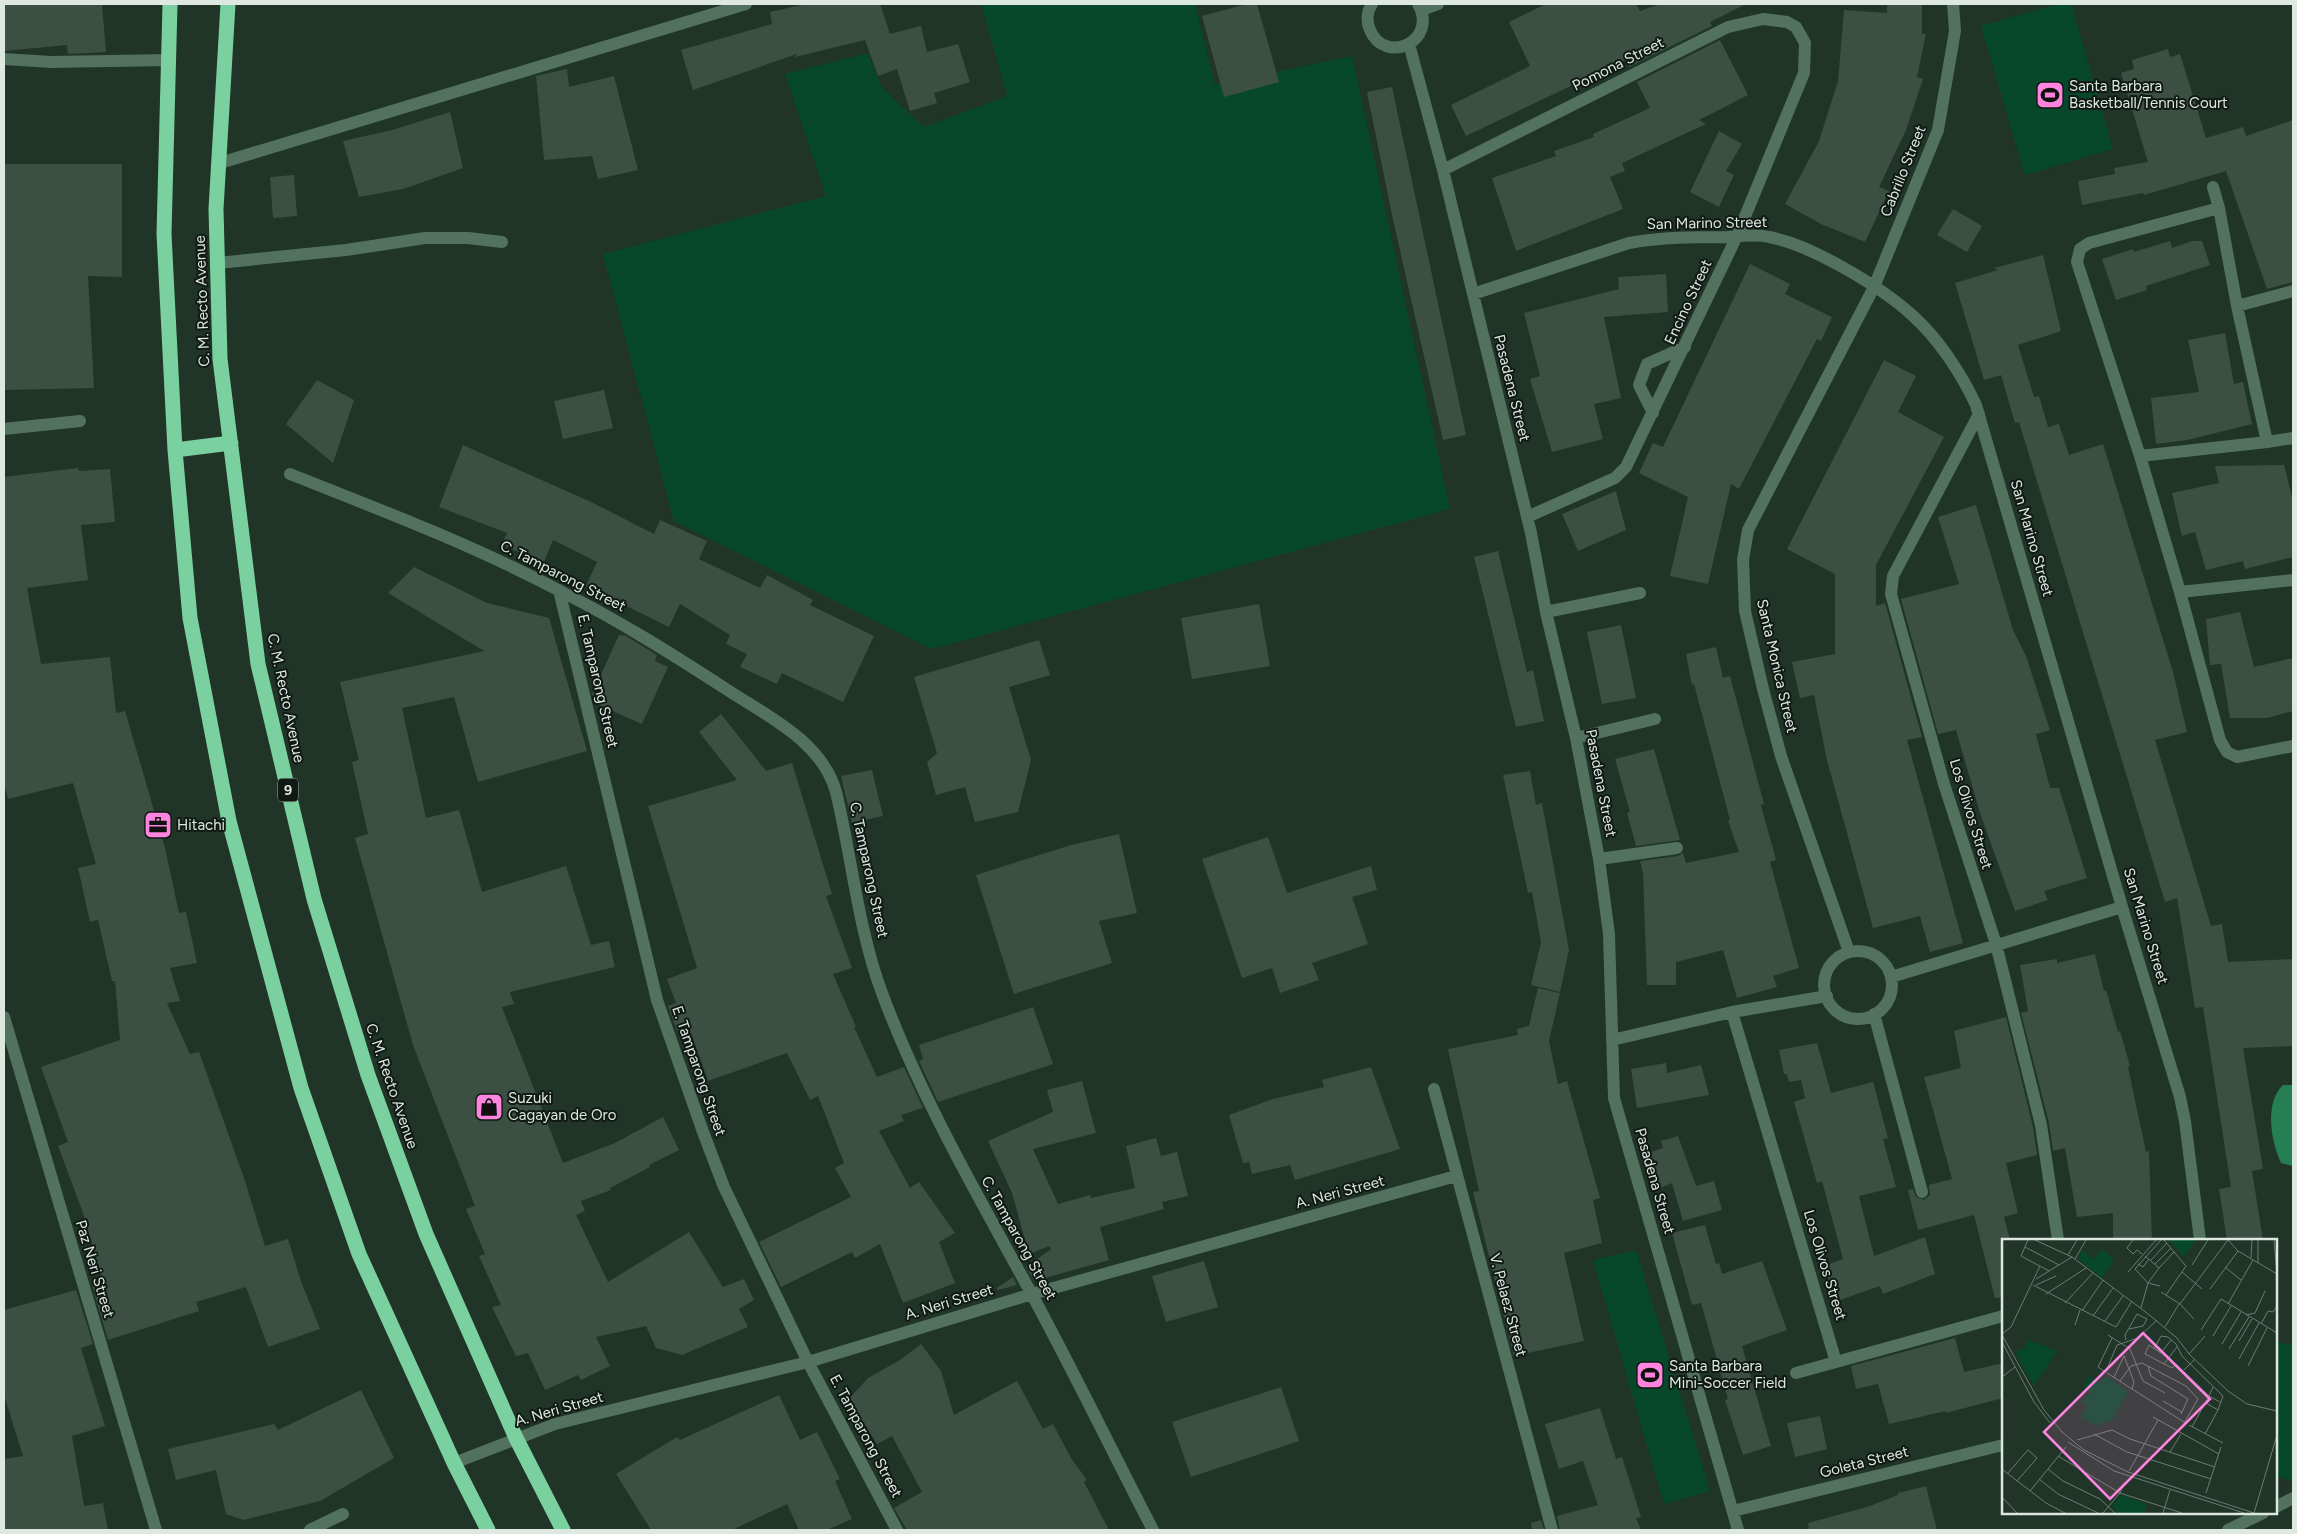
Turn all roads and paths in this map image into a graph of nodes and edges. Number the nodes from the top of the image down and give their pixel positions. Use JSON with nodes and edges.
{"nodes":[{"id":1,"x":170,"y":4,"type":"edge"},
{"id":2,"x":228,"y":4,"type":"edge"},
{"id":3,"x":746,"y":4,"type":"edge"},
{"id":4,"x":1372,"y":4,"type":"edge"},
{"id":5,"x":1438,"y":4,"type":"edge"},
{"id":6,"x":1953,"y":4,"type":"edge"},
{"id":7,"x":1420,"y":7,"type":"edge"},
{"id":8,"x":1805,"y":43,"type":"joint"},
{"id":9,"x":1409,"y":44,"type":"junction"},
{"id":10,"x":4,"y":59,"type":"edge"},
{"id":11,"x":169,"y":60,"type":"junction"},
{"id":12,"x":220,"y":163,"type":"junction"},
{"id":13,"x":1443,"y":170,"type":"junction"},
{"id":14,"x":2213,"y":187,"type":"dead end"},
{"id":15,"x":2219,"y":208,"type":"junction"},
{"id":16,"x":1737,"y":236,"type":"junction"},
{"id":17,"x":502,"y":242,"type":"dead end"},
{"id":18,"x":218,"y":263,"type":"junction"},
{"id":19,"x":1874,"y":287,"type":"junction"},
{"id":20,"x":2293,"y":291,"type":"edge"},
{"id":21,"x":1473,"y":294,"type":"junction"},
{"id":22,"x":2236,"y":306,"type":"junction"},
{"id":23,"x":1685,"y":347,"type":"junction"},
{"id":24,"x":1653,"y":413,"type":"junction"},
{"id":25,"x":1979,"y":414,"type":"junction"},
{"id":26,"x":80,"y":421,"type":"dead end"},
{"id":27,"x":4,"y":429,"type":"edge"},
{"id":28,"x":2293,"y":438,"type":"edge"},
{"id":29,"x":2267,"y":442,"type":"junction"},
{"id":30,"x":232,"y":443,"type":"junction"},
{"id":31,"x":175,"y":450,"type":"junction"},
{"id":32,"x":2140,"y":456,"type":"junction"},
{"id":33,"x":290,"y":474,"type":"dead end"},
{"id":34,"x":1527,"y":517,"type":"junction"},
{"id":35,"x":2293,"y":580,"type":"edge"},
{"id":36,"x":559,"y":590,"type":"junction"},
{"id":37,"x":2180,"y":592,"type":"junction"},
{"id":38,"x":1640,"y":593,"type":"dead end"},
{"id":39,"x":1546,"y":612,"type":"junction"},
{"id":40,"x":1655,"y":719,"type":"dead end"},
{"id":41,"x":1576,"y":738,"type":"junction"},
{"id":42,"x":2293,"y":746,"type":"edge"},
{"id":43,"x":1677,"y":848,"type":"dead end"},
{"id":44,"x":1599,"y":859,"type":"junction"},
{"id":45,"x":2122,"y":907,"type":"junction"},
{"id":46,"x":1996,"y":944,"type":"junction"},
{"id":47,"x":1849,"y":952,"type":"junction"},
{"id":48,"x":1891,"y":977,"type":"junction"},
{"id":49,"x":1827,"y":996,"type":"junction"},
{"id":50,"x":1732,"y":1012,"type":"junction"},
{"id":51,"x":1874,"y":1014,"type":"junction"},
{"id":52,"x":4,"y":1017,"type":"edge"},
{"id":53,"x":1612,"y":1040,"type":"junction"},
{"id":54,"x":1434,"y":1089,"type":"dead end"},
{"id":55,"x":1456,"y":1176,"type":"junction"},
{"id":56,"x":1922,"y":1192,"type":"dead end"},
{"id":57,"x":2058,"y":1239,"type":"edge"},
{"id":58,"x":2200,"y":1239,"type":"edge"},
{"id":59,"x":1032,"y":1294,"type":"junction"},
{"id":60,"x":2002,"y":1316,"type":"edge"},
{"id":61,"x":808,"y":1362,"type":"junction"},
{"id":62,"x":1836,"y":1362,"type":"junction"},
{"id":63,"x":1796,"y":1373,"type":"dead end"},
{"id":64,"x":516,"y":1438,"type":"junction"},
{"id":65,"x":2002,"y":1445,"type":"edge"},
{"id":66,"x":454,"y":1463,"type":"junction"},
{"id":67,"x":2293,"y":1498,"type":"edge"},
{"id":68,"x":2277,"y":1506,"type":"edge"},
{"id":69,"x":1733,"y":1511,"type":"junction"},
{"id":70,"x":343,"y":1514,"type":"dead end"},
{"id":71,"x":2261,"y":1514,"type":"edge"},
{"id":72,"x":156,"y":1530,"type":"edge"},
{"id":73,"x":310,"y":1530,"type":"edge"},
{"id":74,"x":488,"y":1530,"type":"edge"},
{"id":75,"x":563,"y":1530,"type":"edge"},
{"id":76,"x":897,"y":1530,"type":"edge"},
{"id":77,"x":1153,"y":1530,"type":"edge"},
{"id":78,"x":1552,"y":1530,"type":"edge"},
{"id":79,"x":1738,"y":1530,"type":"edge"},
{"id":80,"x":2228,"y":1530,"type":"edge"}],
"edges":[{"from":1,"to":11,"type":"highway"},
{"from":2,"to":12,"type":"highway","name":"C. M. Recto Avenue","number":"9"},
{"from":3,"to":12,"type":"street"},
{"from":4,"to":9,"type":"street"},
{"from":5,"to":7,"type":"street"},
{"from":6,"to":19,"type":"street","name":"Cabrillo Street"},
{"from":7,"to":9,"type":"street"},
{"from":8,"to":13,"type":"street","name":"Pomona Street"},
{"from":8,"to":16,"type":"street","name":"Encino Street"},
{"from":9,"to":13,"type":"street","name":"Pasadena Street"},
{"from":10,"to":11,"type":"street"},
{"from":11,"to":31,"type":"highway"},
{"from":12,"to":18,"type":"highway","name":"C. M. Recto Avenue","number":"9"},
{"from":13,"to":21,"type":"street","name":"Pasadena Street"},
{"from":14,"to":15,"type":"street"},
{"from":15,"to":22,"type":"street"},
{"from":15,"to":32,"type":"street"},
{"from":16,"to":19,"type":"street","name":"San Marino Street"},
{"from":16,"to":21,"type":"street","name":"San Marino Street"},
{"from":16,"to":23,"type":"street","name":"Encino Street"},
{"from":17,"to":18,"type":"street"},
{"from":18,"to":30,"type":"highway","name":"C. M. Recto Avenue","number":"9"},
{"from":19,"to":25,"type":"street","name":"San Marino Street"},
{"from":19,"to":47,"type":"street","name":"Santa Monica Street"},
{"from":20,"to":22,"type":"street"},
{"from":21,"to":34,"type":"street","name":"Pasadena Street"},
{"from":22,"to":29,"type":"street"},
{"from":23,"to":24,"type":"street","name":"Encino Street"},
{"from":23,"to":24,"type":"street"},
{"from":24,"to":34,"type":"street","name":"Encino Street"},
{"from":25,"to":45,"type":"street","name":"San Marino Street"},
{"from":25,"to":46,"type":"street","name":"Los Olivos Street"},
{"from":26,"to":27,"type":"street"},
{"from":28,"to":29,"type":"street"},
{"from":29,"to":32,"type":"street"},
{"from":30,"to":31,"type":"highway"},
{"from":30,"to":64,"type":"highway","name":"C. M. Recto Avenue","number":"9"},
{"from":31,"to":66,"type":"highway"},
{"from":32,"to":37,"type":"street"},
{"from":33,"to":36,"type":"street","name":"C. Tamparong Street"},
{"from":34,"to":39,"type":"street","name":"Pasadena Street"},
{"from":35,"to":37,"type":"street"},
{"from":36,"to":59,"type":"street","name":"C. Tamparong Street"},
{"from":36,"to":61,"type":"street","name":"E. Tamparong Street"},
{"from":37,"to":42,"type":"street"},
{"from":38,"to":39,"type":"street"},
{"from":39,"to":41,"type":"street","name":"Pasadena Street"},
{"from":40,"to":41,"type":"street"},
{"from":41,"to":44,"type":"street","name":"Pasadena Street"},
{"from":43,"to":44,"type":"street"},
{"from":44,"to":53,"type":"street","name":"Pasadena Street"},
{"from":45,"to":46,"type":"street"},
{"from":45,"to":58,"type":"street","name":"San Marino Street"},
{"from":46,"to":48,"type":"street"},
{"from":46,"to":57,"type":"street","name":"Los Olivos Street"},
{"from":47,"to":48,"type":"street"},
{"from":47,"to":49,"type":"street"},
{"from":48,"to":51,"type":"street"},
{"from":49,"to":50,"type":"street"},
{"from":49,"to":51,"type":"street"},
{"from":50,"to":53,"type":"street"},
{"from":50,"to":62,"type":"street","name":"Los Olivos Street"},
{"from":51,"to":56,"type":"street"},
{"from":52,"to":72,"type":"street","name":"Paz Neri Street"},
{"from":53,"to":69,"type":"street","name":"Pasadena Street"},
{"from":54,"to":55,"type":"street","name":"V. Pelaez Street"},
{"from":55,"to":59,"type":"street","name":"A. Neri Street"},
{"from":55,"to":78,"type":"street","name":"V. Pelaez Street"},
{"from":59,"to":61,"type":"street","name":"A. Neri Street"},
{"from":59,"to":77,"type":"street","name":"C. Tamparong Street"},
{"from":60,"to":62,"type":"street"},
{"from":61,"to":64,"type":"street","name":"A. Neri Street"},
{"from":61,"to":76,"type":"street","name":"E. Tamparong Street"},
{"from":62,"to":63,"type":"street"},
{"from":64,"to":66,"type":"street","name":"A. Neri Street"},
{"from":64,"to":75,"type":"highway","name":"C. M. Recto Avenue","number":"9"},
{"from":65,"to":69,"type":"street","name":"Goleta Street"},
{"from":66,"to":74,"type":"highway"},
{"from":67,"to":68,"type":"street"},
{"from":69,"to":79,"type":"street","name":"Pasadena Street"},
{"from":70,"to":73,"type":"street"},
{"from":71,"to":80,"type":"street"}]}
